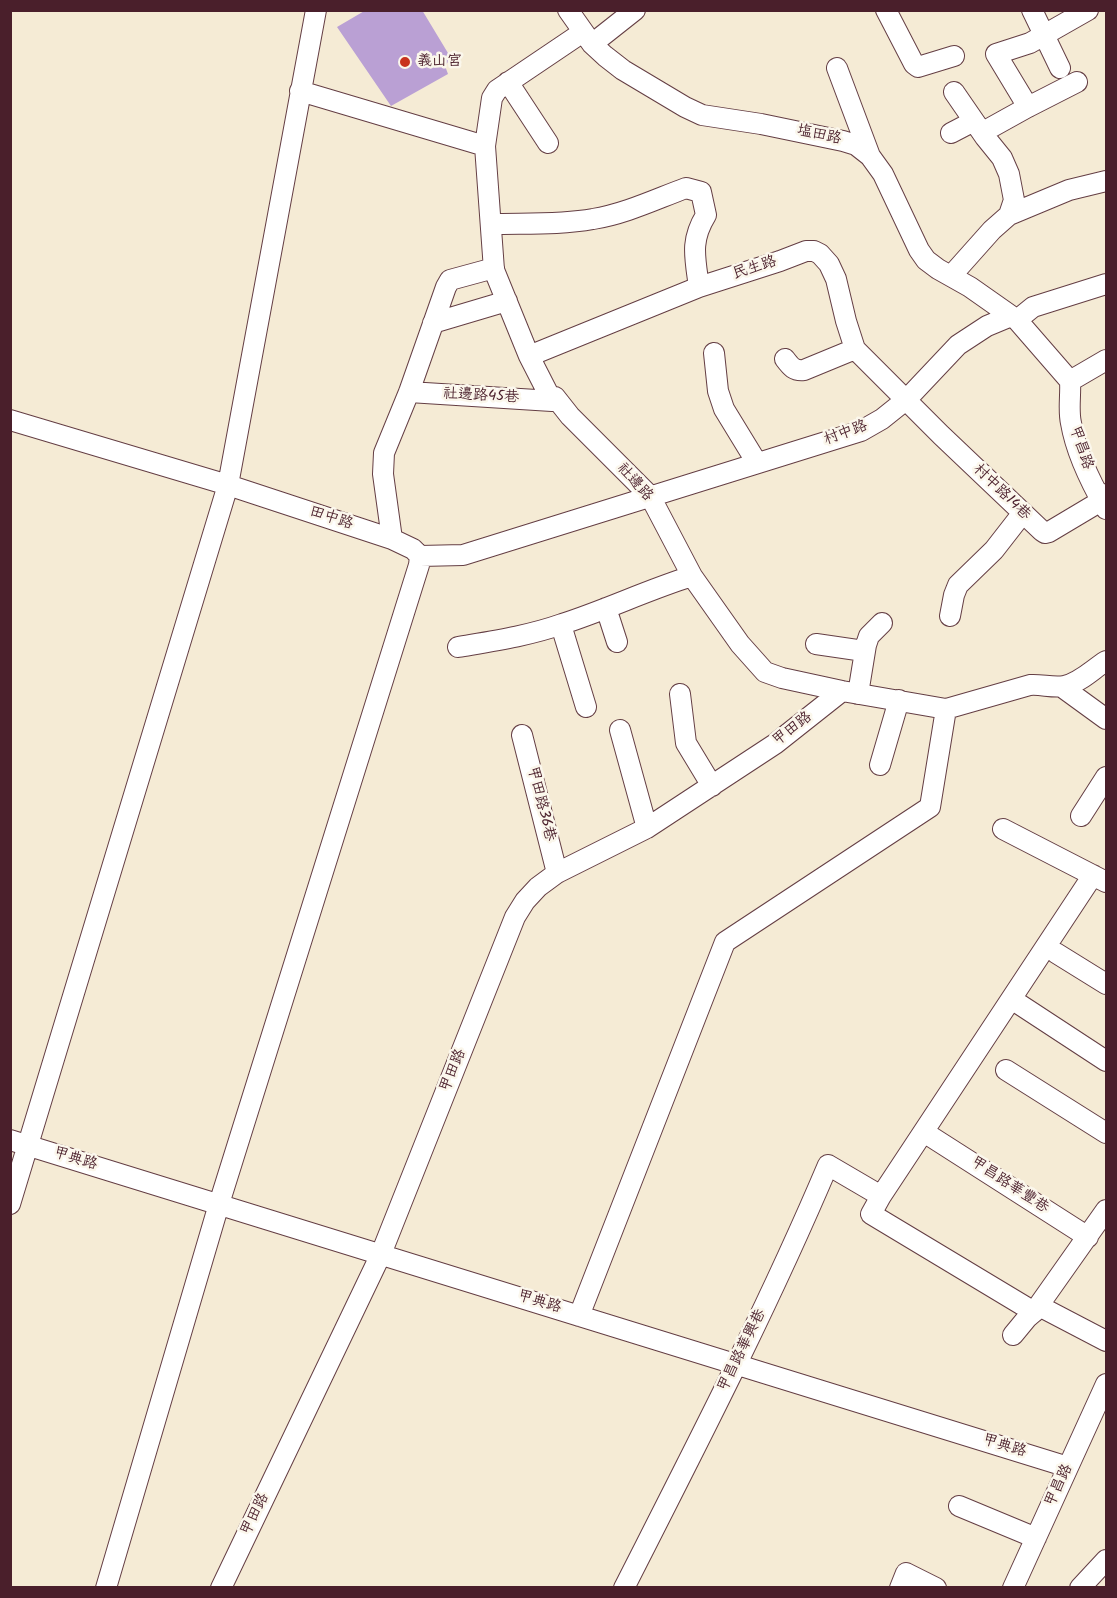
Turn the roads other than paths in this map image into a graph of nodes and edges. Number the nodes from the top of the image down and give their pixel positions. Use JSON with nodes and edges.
{"nodes":[{"id":1,"x":316,"y":10,"type":"edge"},
{"id":2,"x":568,"y":10,"type":"edge"},
{"id":3,"x":635,"y":10,"type":"edge"},
{"id":4,"x":886,"y":10,"type":"edge"},
{"id":5,"x":1032,"y":10,"type":"edge"},
{"id":6,"x":1088,"y":10,"type":"edge"},
{"id":7,"x":1043,"y":36,"type":"junction"},
{"id":8,"x":587,"y":38,"type":"junction"},
{"id":9,"x":954,"y":56,"type":"dead end"},
{"id":10,"x":837,"y":68,"type":"dead end"},
{"id":11,"x":1060,"y":68,"type":"dead end"},
{"id":12,"x":508,"y":82,"type":"junction"},
{"id":13,"x":1077,"y":82,"type":"dead end"},
{"id":14,"x":300,"y":91,"type":"junction"},
{"id":15,"x":954,"y":92,"type":"dead end"},
{"id":16,"x":1028,"y":107,"type":"junction"},
{"id":17,"x":978,"y":127,"type":"junction"},
{"id":18,"x":951,"y":133,"type":"dead end"},
{"id":19,"x":548,"y":143,"type":"dead end"},
{"id":20,"x":485,"y":146,"type":"junction"},
{"id":21,"x":870,"y":156,"type":"junction"},
{"id":22,"x":1107,"y":181,"type":"edge"},
{"id":23,"x":1010,"y":215,"type":"junction"},
{"id":24,"x":491,"y":224,"type":"junction"},
{"id":25,"x":494,"y":268,"type":"junction"},
{"id":26,"x":951,"y":276,"type":"junction"},
{"id":27,"x":1107,"y":284,"type":"edge"},
{"id":28,"x":699,"y":287,"type":"junction"},
{"id":29,"x":507,"y":301,"type":"junction"},
{"id":30,"x":1014,"y":318,"type":"junction"},
{"id":31,"x":433,"y":322,"type":"junction"},
{"id":32,"x":855,"y":349,"type":"junction"},
{"id":33,"x":714,"y":353,"type":"dead end"},
{"id":34,"x":529,"y":356,"type":"junction"},
{"id":35,"x":784,"y":359,"type":"dead end"},
{"id":36,"x":1107,"y":360,"type":"edge"},
{"id":37,"x":1070,"y":381,"type":"junction"},
{"id":38,"x":409,"y":392,"type":"junction"},
{"id":39,"x":906,"y":400,"type":"junction"},
{"id":40,"x":552,"y":401,"type":"junction"},
{"id":41,"x":10,"y":420,"type":"edge"},
{"id":42,"x":757,"y":463,"type":"junction"},
{"id":43,"x":228,"y":485,"type":"junction"},
{"id":44,"x":650,"y":496,"type":"junction"},
{"id":45,"x":1105,"y":502,"type":"edge"},
{"id":46,"x":1022,"y":514,"type":"junction"},
{"id":47,"x":392,"y":539,"type":"junction"},
{"id":48,"x":420,"y":556,"type":"junction"},
{"id":49,"x":692,"y":576,"type":"junction"},
{"id":50,"x":606,"y":608,"type":"junction"},
{"id":51,"x":950,"y":616,"type":"dead end"},
{"id":52,"x":882,"y":623,"type":"dead end"},
{"id":53,"x":561,"y":625,"type":"junction"},
{"id":54,"x":617,"y":642,"type":"dead end"},
{"id":55,"x":816,"y":644,"type":"dead end"},
{"id":56,"x":458,"y":647,"type":"dead end"},
{"id":57,"x":864,"y":651,"type":"junction"},
{"id":58,"x":1107,"y":661,"type":"edge"},
{"id":59,"x":1062,"y":687,"type":"junction"},
{"id":60,"x":850,"y":692,"type":"junction"},
{"id":61,"x":680,"y":694,"type":"dead end"},
{"id":62,"x":899,"y":700,"type":"junction"},
{"id":63,"x":586,"y":707,"type":"dead end"},
{"id":64,"x":946,"y":709,"type":"junction"},
{"id":65,"x":1107,"y":718,"type":"edge"},
{"id":66,"x":620,"y":730,"type":"dead end"},
{"id":67,"x":522,"y":735,"type":"dead end"},
{"id":68,"x":880,"y":765,"type":"dead end"},
{"id":69,"x":1107,"y":777,"type":"edge"},
{"id":70,"x":712,"y":786,"type":"junction"},
{"id":71,"x":1081,"y":816,"type":"dead end"},
{"id":72,"x":647,"y":828,"type":"junction"},
{"id":73,"x":1003,"y":829,"type":"dead end"},
{"id":74,"x":557,"y":873,"type":"junction"},
{"id":75,"x":1100,"y":878,"type":"edge"},
{"id":76,"x":1056,"y":952,"type":"dead end"},
{"id":77,"x":1107,"y":984,"type":"edge"},
{"id":78,"x":1019,"y":1004,"type":"dead end"},
{"id":79,"x":1107,"y":1061,"type":"edge"},
{"id":80,"x":1005,"y":1070,"type":"dead end"},
{"id":81,"x":1107,"y":1133,"type":"edge"},
{"id":82,"x":930,"y":1136,"type":"dead end"},
{"id":83,"x":19,"y":1142,"type":"edge"},
{"id":84,"x":881,"y":1196,"type":"junction"},
{"id":85,"x":10,"y":1204,"type":"edge"},
{"id":86,"x":219,"y":1204,"type":"junction"},
{"id":87,"x":1107,"y":1210,"type":"edge"},
{"id":88,"x":1088,"y":1237,"type":"junction"},
{"id":89,"x":381,"y":1254,"type":"junction"},
{"id":90,"x":1037,"y":1309,"type":"junction"},
{"id":91,"x":579,"y":1316,"type":"junction"},
{"id":92,"x":1013,"y":1335,"type":"dead end"},
{"id":93,"x":1107,"y":1341,"type":"edge"},
{"id":94,"x":737,"y":1364,"type":"junction"},
{"id":95,"x":1107,"y":1384,"type":"edge"},
{"id":96,"x":1068,"y":1467,"type":"junction"},
{"id":97,"x":959,"y":1506,"type":"dead end"},
{"id":98,"x":1036,"y":1538,"type":"junction"},
{"id":99,"x":1107,"y":1560,"type":"edge"},
{"id":100,"x":106,"y":1587,"type":"edge"},
{"id":101,"x":220,"y":1587,"type":"edge"},
{"id":102,"x":624,"y":1587,"type":"edge"},
{"id":103,"x":900,"y":1587,"type":"edge"},
{"id":104,"x":936,"y":1587,"type":"edge"},
{"id":105,"x":1013,"y":1587,"type":"edge"},
{"id":106,"x":1080,"y":1587,"type":"edge"}],
"edges":[{"from":1,"to":14,"type":"street"},
{"from":2,"to":8,"type":"street","name":"塩田路"},
{"from":3,"to":8,"type":"street","name":"社邊路"},
{"from":4,"to":9,"type":"street"},
{"from":5,"to":7,"type":"street"},
{"from":6,"to":7,"type":"street"},
{"from":7,"to":11,"type":"street"},
{"from":7,"to":16,"type":"street"},
{"from":8,"to":12,"type":"street","name":"社邊路"},
{"from":8,"to":21,"type":"street","name":"塩田路"},
{"from":10,"to":21,"type":"street"},
{"from":12,"to":19,"type":"street"},
{"from":12,"to":20,"type":"street","name":"社邊路"},
{"from":13,"to":16,"type":"street"},
{"from":14,"to":20,"type":"street"},
{"from":14,"to":43,"type":"street"},
{"from":15,"to":17,"type":"street"},
{"from":16,"to":17,"type":"street"},
{"from":17,"to":18,"type":"street"},
{"from":17,"to":23,"type":"street"},
{"from":20,"to":24,"type":"street","name":"社邊路"},
{"from":21,"to":26,"type":"street","name":"塩田路"},
{"from":22,"to":23,"type":"street"},
{"from":23,"to":26,"type":"street"},
{"from":24,"to":25,"type":"street","name":"社邊路"},
{"from":24,"to":28,"type":"street"},
{"from":25,"to":29,"type":"street","name":"社邊路"},
{"from":25,"to":31,"type":"street"},
{"from":26,"to":30,"type":"street","name":"塩田路"},
{"from":27,"to":30,"type":"street","name":"村中路"},
{"from":28,"to":32,"type":"street","name":"民生路"},
{"from":28,"to":34,"type":"street","name":"民生路"},
{"from":29,"to":31,"type":"street"},
{"from":29,"to":34,"type":"street","name":"社邊路"},
{"from":30,"to":37,"type":"street","name":"塩田路"},
{"from":30,"to":39,"type":"street","name":"村中路"},
{"from":31,"to":38,"type":"street"},
{"from":32,"to":35,"type":"street"},
{"from":32,"to":39,"type":"street","name":"民生路"},
{"from":33,"to":42,"type":"street"},
{"from":34,"to":40,"type":"street","name":"社邊路"},
{"from":36,"to":37,"type":"street"},
{"from":37,"to":45,"type":"street","name":"甲昌路"},
{"from":38,"to":40,"type":"street","name":"社邊路45巷"},
{"from":38,"to":47,"type":"street"},
{"from":39,"to":42,"type":"street","name":"村中路"},
{"from":39,"to":46,"type":"street","name":"村中路14巷"},
{"from":40,"to":44,"type":"street","name":"社邊路"},
{"from":41,"to":43,"type":"street","name":"田中路"},
{"from":42,"to":44,"type":"street","name":"村中路"},
{"from":43,"to":47,"type":"street","name":"田中路"},
{"from":43,"to":83,"type":"street"},
{"from":44,"to":48,"type":"street"},
{"from":44,"to":49,"type":"street","name":"社邊路"},
{"from":45,"to":46,"type":"street","name":"村中路14巷"},
{"from":46,"to":51,"type":"street"},
{"from":47,"to":48,"type":"street","name":"田中路"},
{"from":48,"to":86,"type":"street"},
{"from":49,"to":50,"type":"street"},
{"from":49,"to":60,"type":"street","name":"社邊路"},
{"from":50,"to":53,"type":"street"},
{"from":50,"to":54,"type":"street"},
{"from":52,"to":57,"type":"street"},
{"from":53,"to":56,"type":"street"},
{"from":53,"to":63,"type":"street"},
{"from":55,"to":57,"type":"street"},
{"from":57,"to":60,"type":"street"},
{"from":58,"to":59,"type":"street"},
{"from":59,"to":64,"type":"street","name":"社邊路"},
{"from":59,"to":65,"type":"street"},
{"from":60,"to":62,"type":"street","name":"社邊路"},
{"from":60,"to":70,"type":"street","name":"甲田路"},
{"from":61,"to":70,"type":"street"},
{"from":62,"to":64,"type":"street","name":"社邊路"},
{"from":62,"to":68,"type":"street"},
{"from":64,"to":91,"type":"street"},
{"from":66,"to":72,"type":"street"},
{"from":67,"to":74,"type":"street","name":"甲田路36巷"},
{"from":69,"to":71,"type":"street"},
{"from":70,"to":72,"type":"street","name":"甲田路"},
{"from":72,"to":74,"type":"street","name":"甲田路"},
{"from":73,"to":75,"type":"street"},
{"from":74,"to":89,"type":"street","name":"甲田路"},
{"from":75,"to":84,"type":"street"},
{"from":76,"to":77,"type":"street"},
{"from":78,"to":79,"type":"street"},
{"from":80,"to":81,"type":"street"},
{"from":82,"to":88,"type":"street","name":"甲昌路華豐巷"},
{"from":83,"to":85,"type":"street"},
{"from":83,"to":86,"type":"street","name":"甲典路"},
{"from":84,"to":90,"type":"street"},
{"from":84,"to":94,"type":"street","name":"甲昌路華興巷"},
{"from":86,"to":89,"type":"street","name":"甲典路"},
{"from":86,"to":100,"type":"street"},
{"from":87,"to":88,"type":"street"},
{"from":88,"to":90,"type":"street"},
{"from":89,"to":91,"type":"street","name":"甲典路"},
{"from":89,"to":101,"type":"street","name":"甲田路"},
{"from":90,"to":92,"type":"street"},
{"from":90,"to":93,"type":"street"},
{"from":91,"to":94,"type":"street","name":"甲典路"},
{"from":94,"to":96,"type":"street","name":"甲典路"},
{"from":94,"to":102,"type":"street","name":"甲昌路華興巷"},
{"from":95,"to":96,"type":"street","name":"甲昌路"},
{"from":96,"to":98,"type":"street","name":"甲昌路"},
{"from":97,"to":98,"type":"street"},
{"from":98,"to":105,"type":"street","name":"甲昌路"},
{"from":99,"to":106,"type":"street"},
{"from":103,"to":104,"type":"street"}]}
